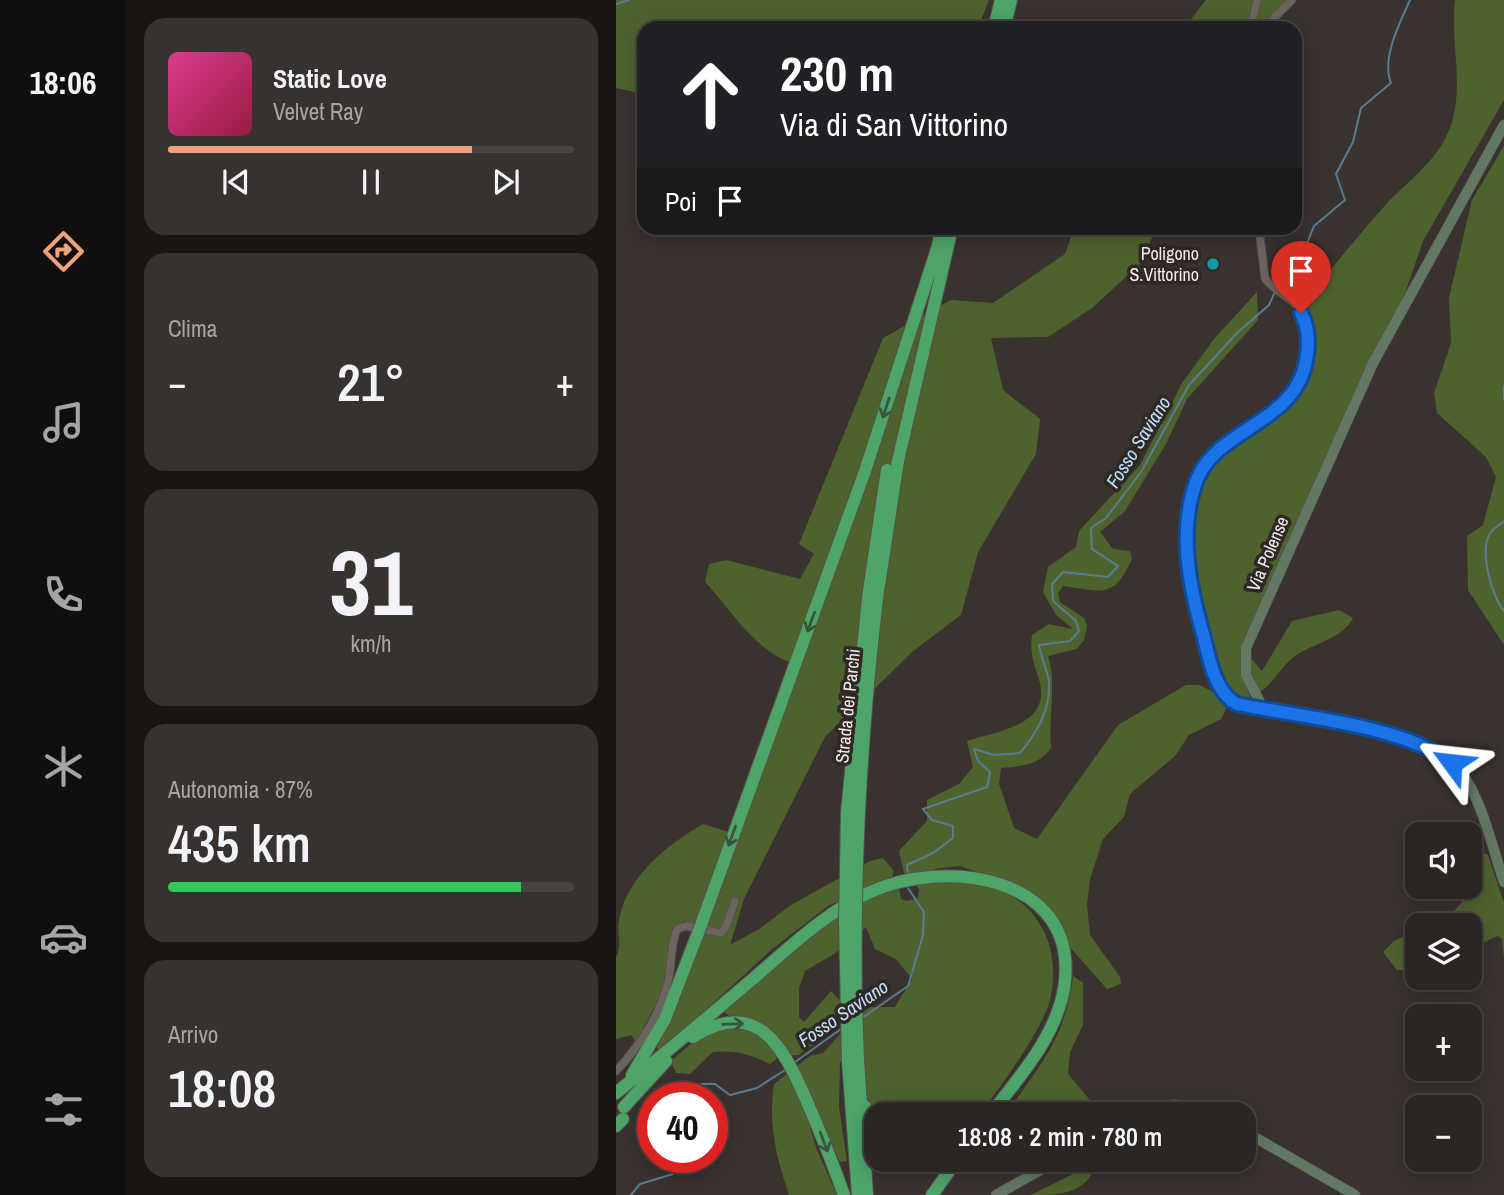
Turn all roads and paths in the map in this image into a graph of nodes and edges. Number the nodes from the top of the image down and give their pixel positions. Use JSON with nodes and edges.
{"nodes":[{"id":1,"x":1001,"y":0,"type":"edge"},
{"id":2,"x":1011,"y":0,"type":"edge"},
{"id":3,"x":1257,"y":0,"type":"edge"},
{"id":4,"x":1292,"y":0,"type":"edge"},
{"id":5,"x":996,"y":21,"type":"edge"},
{"id":6,"x":1006,"y":21,"type":"edge"},
{"id":7,"x":1252,"y":21,"type":"edge"},
{"id":8,"x":1271,"y":21,"type":"edge"},
{"id":9,"x":1504,"y":124,"type":"edge"},
{"id":10,"x":940,"y":235,"type":"edge"},
{"id":11,"x":951,"y":235,"type":"edge"},
{"id":12,"x":1260,"y":235,"type":"edge"},
{"id":13,"x":937,"y":249,"type":"junction"},
{"id":14,"x":872,"y":598,"type":"junction"},
{"id":15,"x":1264,"y":708,"type":"junction"},
{"id":16,"x":1504,"y":882,"type":"edge"},
{"id":17,"x":735,"y":901,"type":"dead end"},
{"id":18,"x":681,"y":1040,"type":"junction"},
{"id":19,"x":853,"y":1060,"type":"junction"},
{"id":20,"x":616,"y":1071,"type":"edge"},
{"id":21,"x":657,"y":1072,"type":"junction"},
{"id":22,"x":864,"y":1102,"type":"edge"},
{"id":23,"x":1000,"y":1102,"type":"edge"},
{"id":24,"x":620,"y":1111,"type":"edge"},
{"id":25,"x":1256,"y":1138,"type":"edge"},
{"id":26,"x":948,"y":1172,"type":"edge"},
{"id":27,"x":1037,"y":1172,"type":"edge"},
{"id":28,"x":844,"y":1195,"type":"edge"},
{"id":29,"x":858,"y":1195,"type":"edge"},
{"id":30,"x":867,"y":1195,"type":"edge"},
{"id":31,"x":932,"y":1195,"type":"edge"},
{"id":32,"x":996,"y":1195,"type":"edge"},
{"id":33,"x":1354,"y":1195,"type":"edge"}],
"edges":[{"from":1,"to":5,"type":"highway"},
{"from":2,"to":6,"type":"highway"},
{"from":3,"to":7,"type":"street"},
{"from":4,"to":8,"type":"street"},
{"from":9,"to":15,"type":"street","name":"Via Polense"},
{"from":10,"to":13,"type":"highway","name":"Strada dei Parchi"},
{"from":11,"to":14,"type":"highway","name":"Strada dei Parchi"},
{"from":12,"to":15,"type":"street"},
{"from":13,"to":14,"type":"highway","name":"Strada dei Parchi"},
{"from":13,"to":24,"type":"highway","one_way":true},
{"from":14,"to":19,"type":"highway","name":"Strada dei Parchi","bridge":true},
{"from":15,"to":16,"type":"street"},
{"from":17,"to":20,"type":"street"},
{"from":18,"to":21,"type":"highway"},
{"from":18,"to":23,"type":"highway"},
{"from":18,"to":24,"type":"highway"},
{"from":19,"to":22,"type":"highway"},
{"from":19,"to":29,"type":"highway","name":"Strada dei Parchi"},
{"from":19,"to":30,"type":"highway","name":"Strada dei Parchi"},
{"from":21,"to":24,"type":"highway"},
{"from":21,"to":28,"type":"highway","one_way":true},
{"from":25,"to":33,"type":"street"},
{"from":26,"to":31,"type":"highway"},
{"from":27,"to":32,"type":"street"}]}
